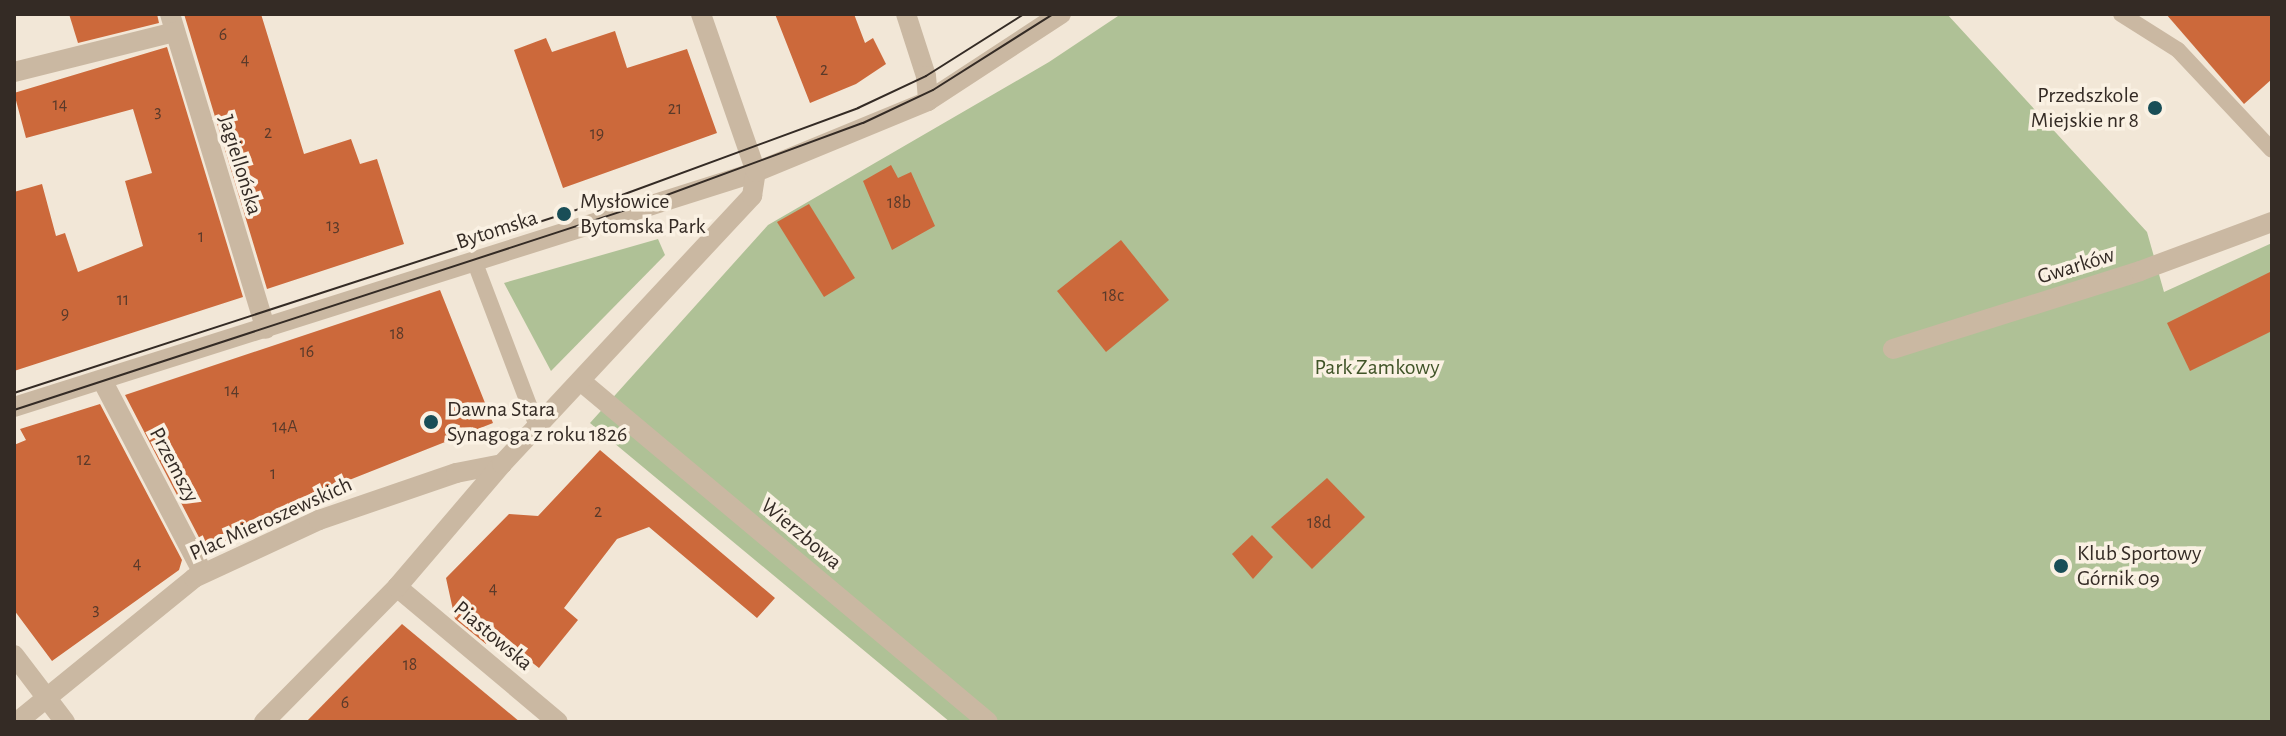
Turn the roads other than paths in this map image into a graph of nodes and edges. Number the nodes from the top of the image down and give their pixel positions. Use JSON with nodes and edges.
{"nodes":[{"id":1,"x":701,"y":14,"type":"edge"},
{"id":2,"x":906,"y":14,"type":"edge"},
{"id":3,"x":1061,"y":14,"type":"edge"},
{"id":4,"x":2121,"y":14,"type":"edge"},
{"id":5,"x":172,"y":23,"type":"edge"},
{"id":6,"x":14,"y":72,"type":"edge"},
{"id":7,"x":928,"y":101,"type":"junction"},
{"id":8,"x":2272,"y":150,"type":"edge"},
{"id":9,"x":756,"y":172,"type":"junction"},
{"id":10,"x":2272,"y":222,"type":"edge"},
{"id":11,"x":475,"y":263,"type":"junction"},
{"id":12,"x":266,"y":329,"type":"junction"},
{"id":13,"x":1893,"y":349,"type":"dead end"},
{"id":14,"x":102,"y":380,"type":"junction"},
{"id":15,"x":583,"y":383,"type":"junction"},
{"id":16,"x":14,"y":407,"type":"edge"},
{"id":17,"x":537,"y":426,"type":"junction"},
{"id":18,"x":502,"y":464,"type":"junction"},
{"id":19,"x":203,"y":573,"type":"junction"},
{"id":20,"x":397,"y":587,"type":"junction"},
{"id":21,"x":14,"y":655,"type":"edge"},
{"id":22,"x":46,"y":697,"type":"junction"},
{"id":23,"x":17,"y":722,"type":"edge"},
{"id":24,"x":65,"y":722,"type":"edge"},
{"id":25,"x":264,"y":722,"type":"edge"},
{"id":26,"x":558,"y":722,"type":"edge"},
{"id":27,"x":988,"y":722,"type":"edge"}],
"edges":[{"from":1,"to":9,"type":"street"},
{"from":2,"to":7,"type":"street"},
{"from":3,"to":7,"type":"street","name":"Bytomska"},
{"from":4,"to":8,"type":"lane"},
{"from":5,"to":6,"type":"street"},
{"from":5,"to":12,"type":"street","name":"Jagiellońska"},
{"from":7,"to":9,"type":"street","name":"Bytomska"},
{"from":9,"to":11,"type":"street","name":"Bytomska"},
{"from":9,"to":15,"type":"street"},
{"from":10,"to":13,"type":"street","name":"Gwarków"},
{"from":11,"to":12,"type":"street","name":"Bytomska"},
{"from":11,"to":17,"type":"lane"},
{"from":12,"to":14,"type":"street","name":"Bytomska"},
{"from":14,"to":16,"type":"street","name":"Bytomska"},
{"from":14,"to":19,"type":"street","name":"Przemszy"},
{"from":15,"to":17,"type":"street"},
{"from":15,"to":27,"type":"street","name":"Wierzbowa"},
{"from":17,"to":18,"type":"street"},
{"from":18,"to":19,"type":"street","name":"Plac Mieroszewskich"},
{"from":18,"to":20,"type":"street"},
{"from":19,"to":22,"type":"street","name":"Plac Mieroszewskich"},
{"from":20,"to":25,"type":"street"},
{"from":20,"to":26,"type":"street","name":"Piastowska"},
{"from":21,"to":22,"type":"street"},
{"from":22,"to":23,"type":"street","name":"Plac Mieroszewskich"},
{"from":22,"to":24,"type":"street"}]}
